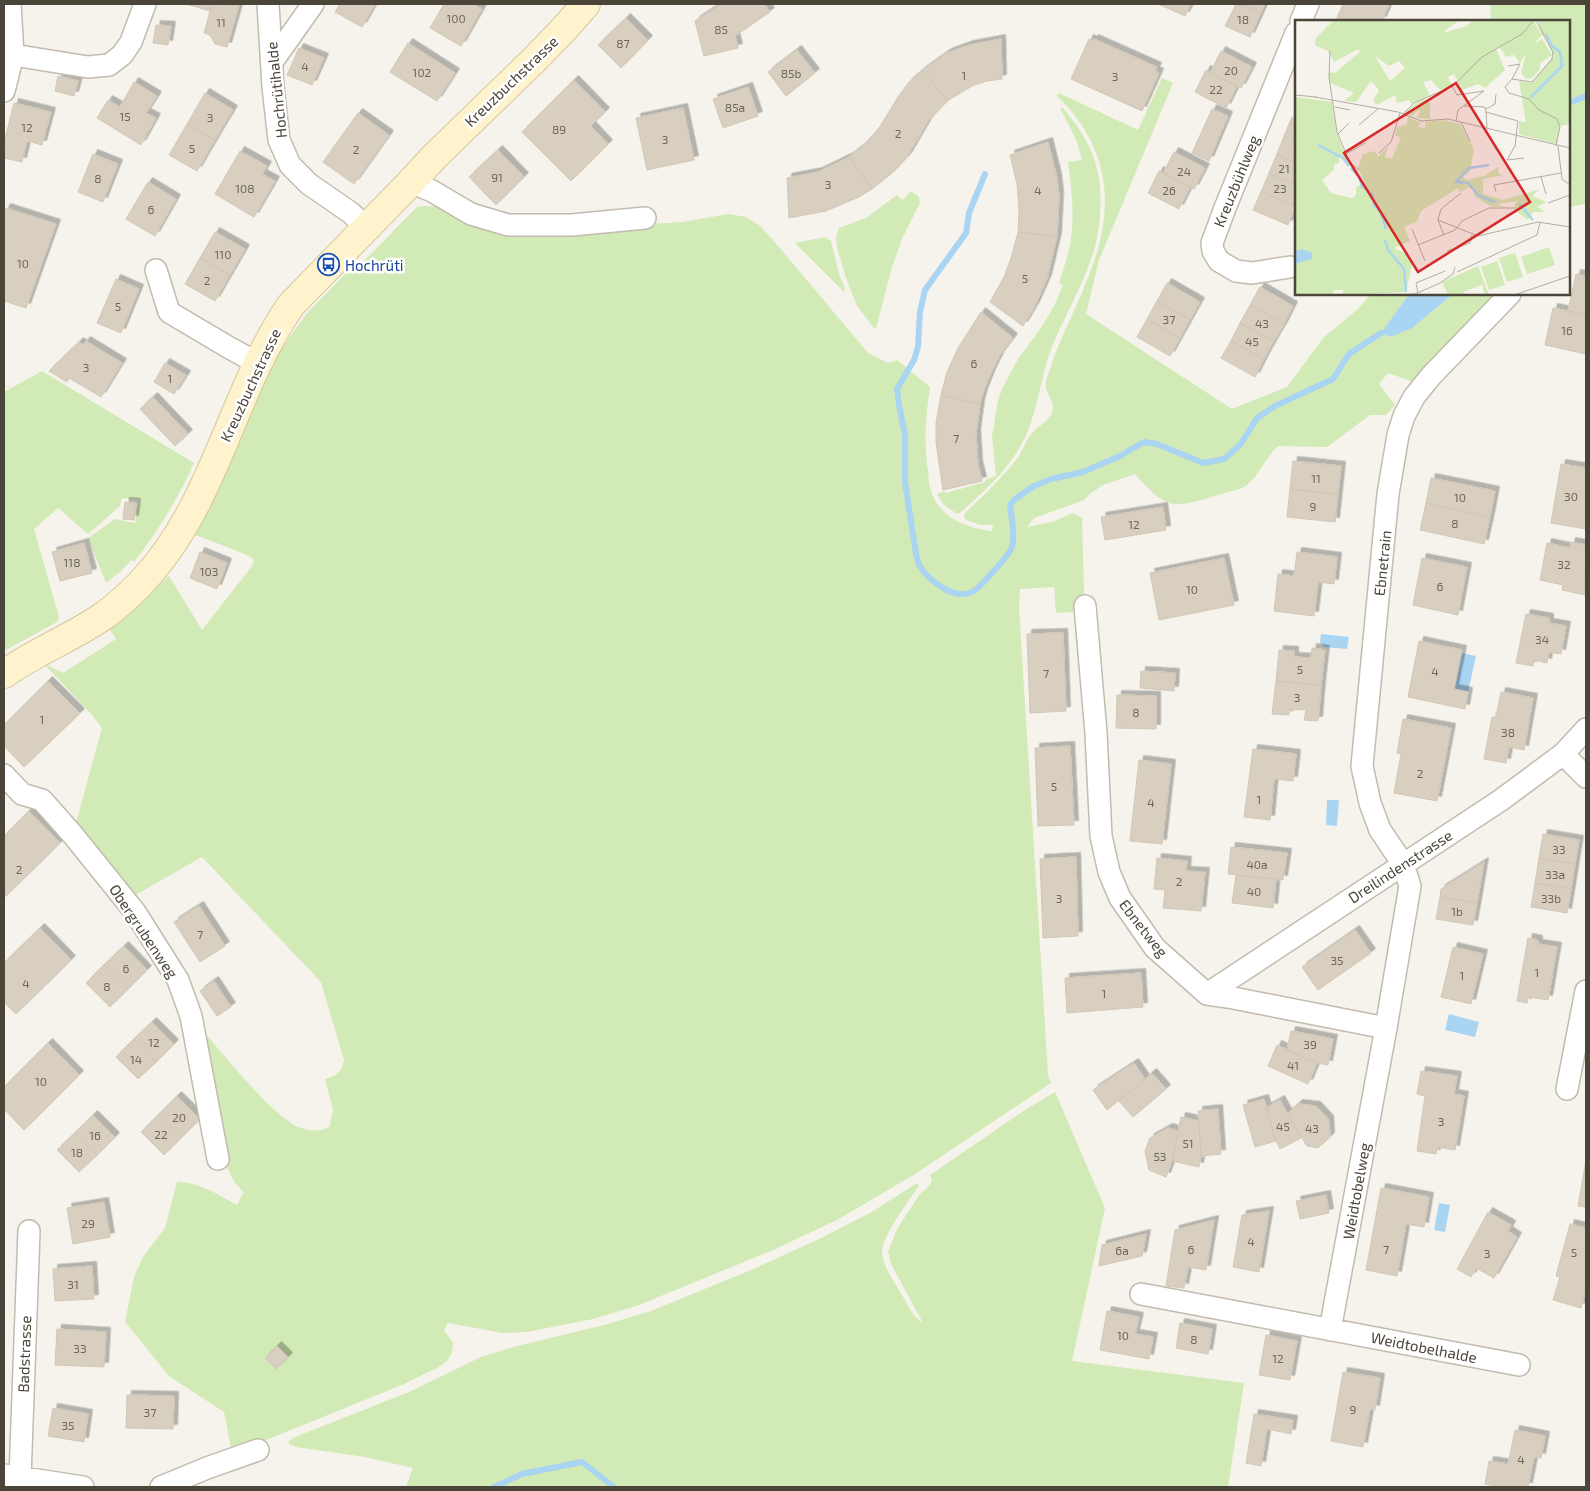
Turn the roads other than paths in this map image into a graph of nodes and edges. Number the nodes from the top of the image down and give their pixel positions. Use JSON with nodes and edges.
{"nodes":[{"id":1,"x":10,"y":4,"type":"edge"},
{"id":2,"x":145,"y":4,"type":"edge"},
{"id":3,"x":268,"y":4,"type":"edge"},
{"id":4,"x":313,"y":4,"type":"edge"},
{"id":5,"x":586,"y":4,"type":"edge"},
{"id":6,"x":1308,"y":4,"type":"edge"},
{"id":7,"x":1301,"y":20,"type":"edge"},
{"id":8,"x":1295,"y":35,"type":"edge"},
{"id":9,"x":13,"y":55,"type":"junction"},
{"id":10,"x":272,"y":62,"type":"junction"},
{"id":11,"x":4,"y":91,"type":"edge"},
{"id":12,"x":412,"y":182,"type":"junction"},
{"id":13,"x":645,"y":218,"type":"dead end"},
{"id":14,"x":366,"y":228,"type":"junction"},
{"id":15,"x":1290,"y":267,"type":"dead end"},
{"id":16,"x":156,"y":270,"type":"dead end"},
{"id":17,"x":1509,"y":295,"type":"edge"},
{"id":18,"x":257,"y":363,"type":"junction"},
{"id":19,"x":1085,"y":606,"type":"dead end"},
{"id":20,"x":4,"y":674,"type":"edge"},
{"id":21,"x":1586,"y":729,"type":"edge"},
{"id":22,"x":1563,"y":754,"type":"junction"},
{"id":23,"x":4,"y":775,"type":"edge"},
{"id":24,"x":1586,"y":777,"type":"edge"},
{"id":25,"x":1403,"y":864,"type":"junction"},
{"id":26,"x":1586,"y":991,"type":"edge"},
{"id":27,"x":1207,"y":994,"type":"junction"},
{"id":28,"x":1386,"y":1028,"type":"junction"},
{"id":29,"x":1567,"y":1089,"type":"dead end"},
{"id":30,"x":218,"y":1159,"type":"dead end"},
{"id":31,"x":29,"y":1231,"type":"dead end"},
{"id":32,"x":1141,"y":1294,"type":"dead end"},
{"id":33,"x":1330,"y":1330,"type":"junction"},
{"id":34,"x":1519,"y":1365,"type":"dead end"},
{"id":35,"x":258,"y":1450,"type":"dead end"},
{"id":36,"x":12,"y":1477,"type":"edge"},
{"id":37,"x":82,"y":1487,"type":"edge"},
{"id":38,"x":161,"y":1487,"type":"edge"}],
"edges":[{"from":1,"to":9,"type":"street"},
{"from":2,"to":9,"type":"street"},
{"from":3,"to":10,"type":"street","name":"Hochrütihalde"},
{"from":4,"to":10,"type":"street"},
{"from":5,"to":12,"type":"street","name":"Kreuzbuchstrasse"},
{"from":6,"to":7,"type":"street"},
{"from":8,"to":15,"type":"street","name":"Kreuzbühlweg"},
{"from":9,"to":11,"type":"street"},
{"from":10,"to":14,"type":"street","name":"Hochrütihalde"},
{"from":12,"to":13,"type":"street"},
{"from":12,"to":14,"type":"street","name":"Kreuzbuchstrasse"},
{"from":14,"to":18,"type":"street","name":"Kreuzbuchstrasse"},
{"from":16,"to":18,"type":"street"},
{"from":17,"to":25,"type":"street","name":"Ebnetrain"},
{"from":18,"to":20,"type":"street","name":"Kreuzbuchstrasse"},
{"from":19,"to":27,"type":"street","name":"Ebnetweg"},
{"from":21,"to":22,"type":"street","name":"Dreilindenstrasse"},
{"from":22,"to":24,"type":"street"},
{"from":22,"to":25,"type":"street","name":"Dreilindenstrasse"},
{"from":23,"to":30,"type":"street","name":"Obergrubenweg"},
{"from":25,"to":27,"type":"street","name":"Dreilindenstrasse"},
{"from":25,"to":28,"type":"street","name":"Weidtobelweg"},
{"from":26,"to":29,"type":"street"},
{"from":27,"to":28,"type":"street"},
{"from":28,"to":33,"type":"street","name":"Weidtobelweg"},
{"from":31,"to":36,"type":"street","name":"Badstrasse"},
{"from":32,"to":33,"type":"street"},
{"from":33,"to":34,"type":"street","name":"Weidtobelhalde"},
{"from":35,"to":38,"type":"street"},
{"from":36,"to":37,"type":"street","name":"Badstrasse"}]}
